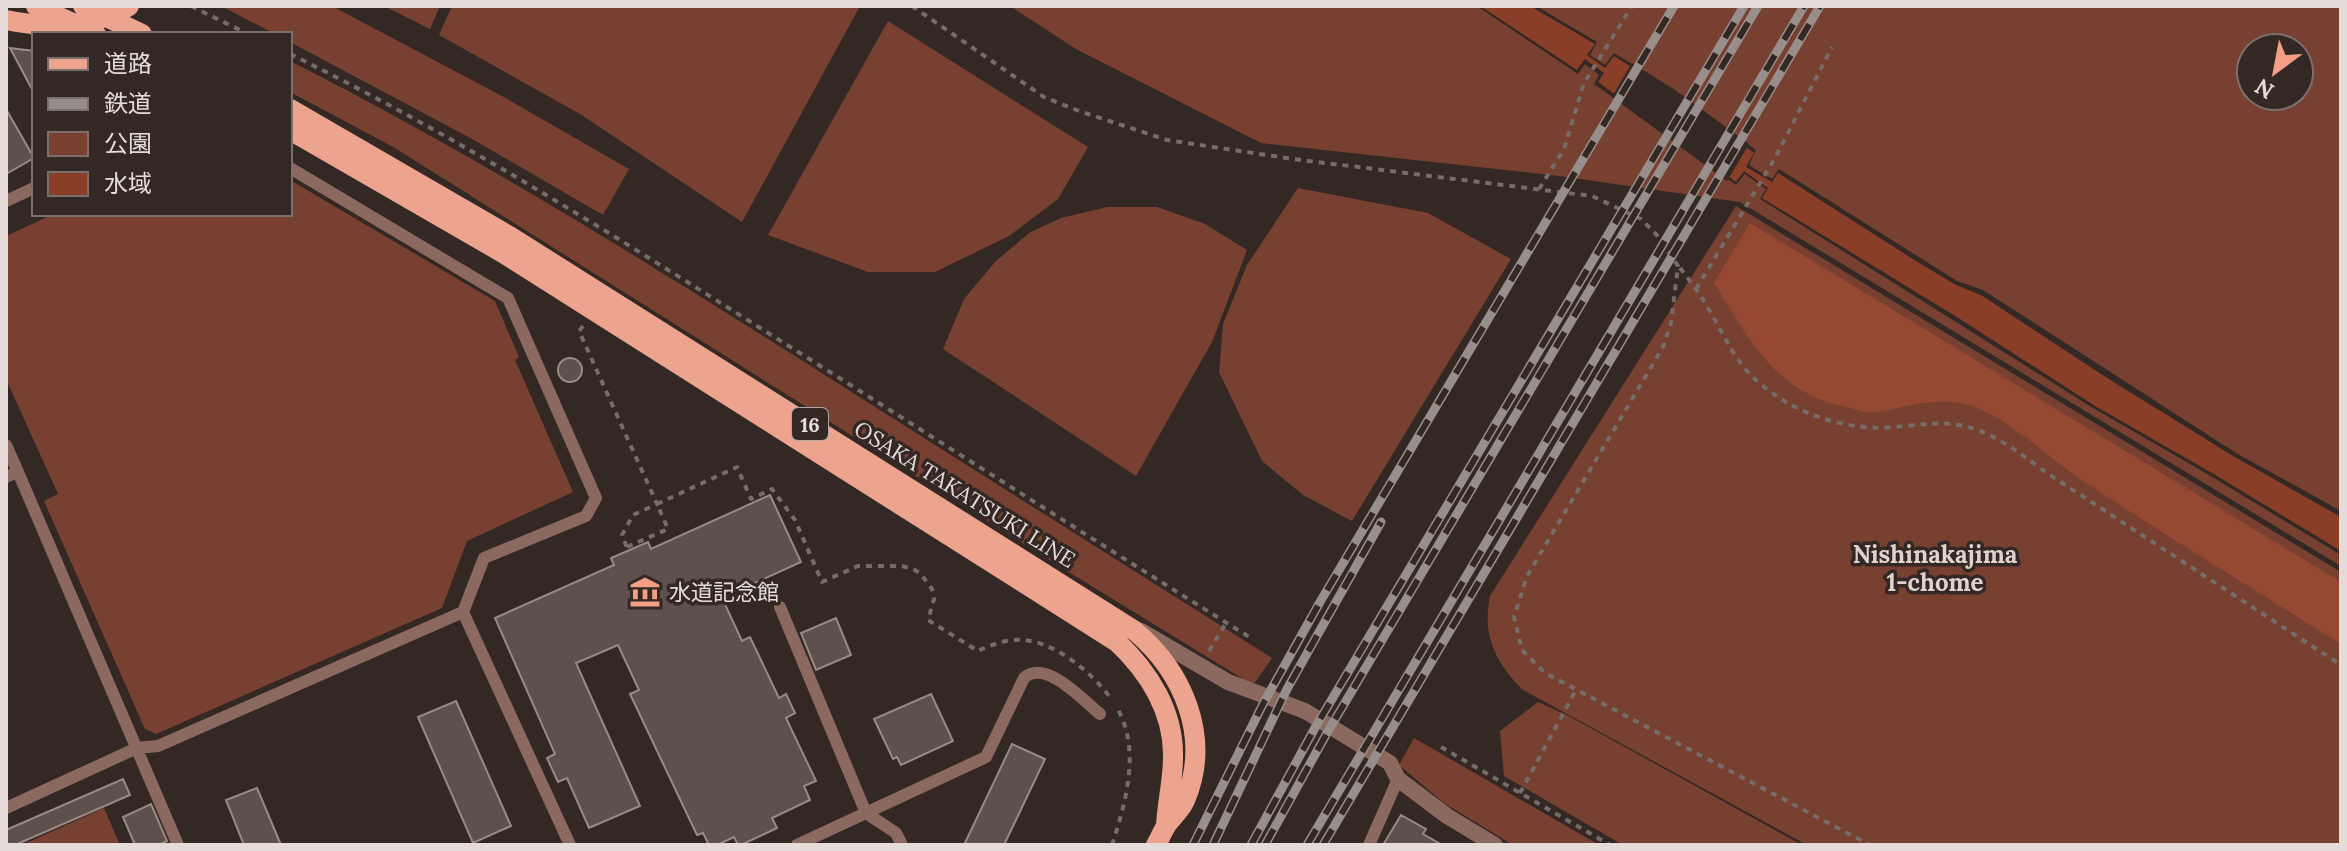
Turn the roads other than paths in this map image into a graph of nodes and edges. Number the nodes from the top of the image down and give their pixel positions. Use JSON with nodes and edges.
{"nodes":[{"id":1,"x":36,"y":6,"type":"edge"},
{"id":2,"x":83,"y":6,"type":"edge"},
{"id":3,"x":129,"y":6,"type":"edge"},
{"id":4,"x":6,"y":20,"type":"edge"},
{"id":5,"x":92,"y":32,"type":"edge"},
{"id":6,"x":138,"y":32,"type":"edge"},
{"id":7,"x":292,"y":110,"type":"edge"},
{"id":8,"x":292,"y":131,"type":"edge"},
{"id":9,"x":292,"y":169,"type":"edge"},
{"id":10,"x":32,"y":189,"type":"edge"},
{"id":11,"x":6,"y":201,"type":"edge"},
{"id":12,"x":6,"y":445,"type":"edge"},
{"id":13,"x":12,"y":474,"type":"edge"},
{"id":14,"x":780,"y":607,"type":"dead end"},
{"id":15,"x":463,"y":612,"type":"junction"},
{"id":16,"x":1114,"y":616,"type":"junction"},
{"id":17,"x":1100,"y":714,"type":"dead end"},
{"id":18,"x":137,"y":748,"type":"junction"},
{"id":19,"x":1398,"y":779,"type":"junction"},
{"id":20,"x":6,"y":808,"type":"edge"},
{"id":21,"x":866,"y":813,"type":"junction"},
{"id":22,"x":1166,"y":826,"type":"junction"},
{"id":23,"x":178,"y":845,"type":"edge"},
{"id":24,"x":570,"y":845,"type":"edge"},
{"id":25,"x":797,"y":845,"type":"edge"},
{"id":26,"x":902,"y":845,"type":"edge"},
{"id":27,"x":1156,"y":845,"type":"edge"},
{"id":28,"x":1369,"y":845,"type":"edge"},
{"id":29,"x":1495,"y":845,"type":"edge"}],
"edges":[{"from":1,"to":5,"type":"main road"},
{"from":2,"to":6,"type":"main road"},
{"from":3,"to":4,"type":"main road","bridge":true},
{"from":7,"to":16,"type":"main road","name":"OSAKA TAKATSUKI LINE","number":"16"},
{"from":8,"to":22,"type":"main road","name":"OSAKA TAKATSUKI LINE","number":"16"},
{"from":9,"to":15,"type":"lane"},
{"from":10,"to":11,"type":"lane"},
{"from":12,"to":13,"type":"lane"},
{"from":13,"to":18,"type":"lane"},
{"from":14,"to":21,"type":"lane"},
{"from":15,"to":18,"type":"lane"},
{"from":15,"to":24,"type":"lane"},
{"from":16,"to":19,"type":"street"},
{"from":16,"to":22,"type":"main road","name":"OSAKA TAKATSUKI LINE","number":"16"},
{"from":17,"to":21,"type":"lane"},
{"from":18,"to":20,"type":"lane"},
{"from":18,"to":23,"type":"lane"},
{"from":19,"to":28,"type":"lane"},
{"from":19,"to":29,"type":"street"},
{"from":21,"to":25,"type":"lane"},
{"from":21,"to":26,"type":"lane"},
{"from":22,"to":27,"type":"main road","name":"OSAKA TAKATSUKI LINE","number":"16"}]}
